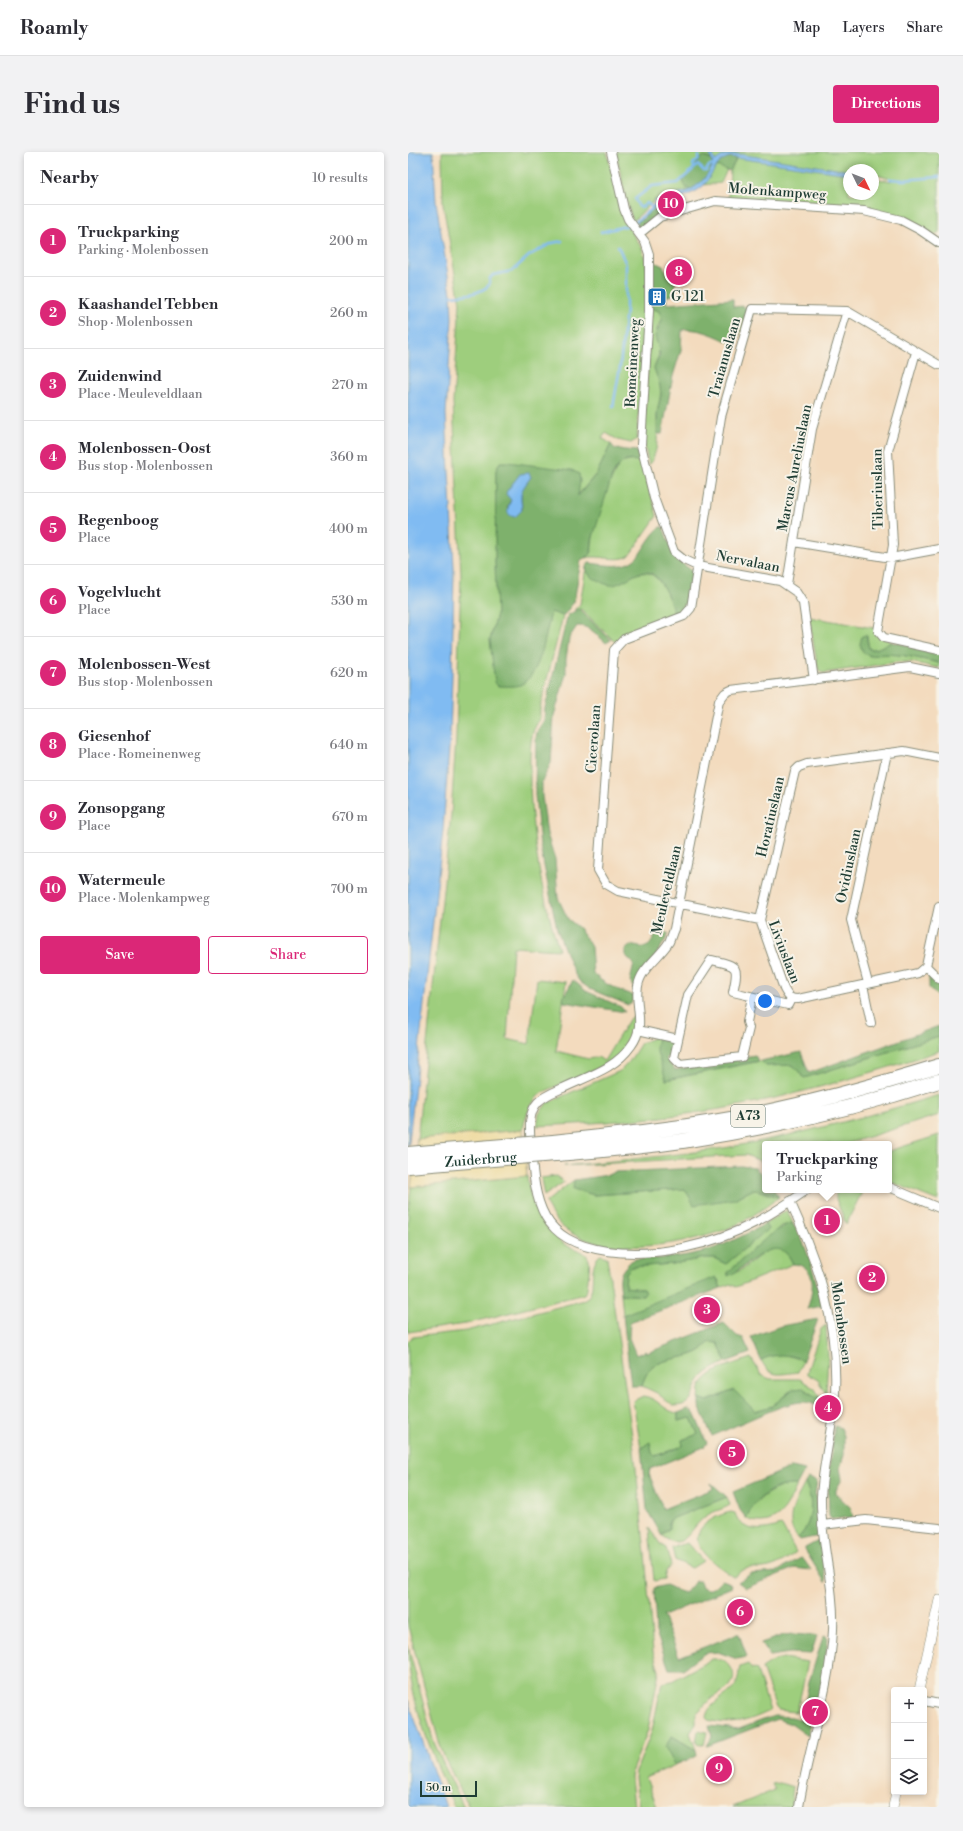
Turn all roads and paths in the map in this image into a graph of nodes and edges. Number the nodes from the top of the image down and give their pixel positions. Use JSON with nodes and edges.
{"nodes":[{"id":1,"x":611,"y":152,"type":"edge"},
{"id":2,"x":636,"y":231,"type":"junction"},
{"id":3,"x":939,"y":243,"type":"edge"},
{"id":4,"x":847,"y":311,"type":"junction"},
{"id":5,"x":916,"y":352,"type":"junction"},
{"id":6,"x":939,"y":365,"type":"edge"},
{"id":7,"x":794,"y":542,"type":"junction"},
{"id":8,"x":939,"y":549,"type":"edge"},
{"id":9,"x":891,"y":558,"type":"junction"},
{"id":10,"x":697,"y":566,"type":"junction"},
{"id":11,"x":787,"y":584,"type":"junction"},
{"id":12,"x":939,"y":650,"type":"edge"},
{"id":13,"x":939,"y":673,"type":"edge"},
{"id":14,"x":814,"y":680,"type":"junction"},
{"id":15,"x":887,"y":753,"type":"junction"},
{"id":16,"x":939,"y":758,"type":"edge"},
{"id":17,"x":679,"y":904,"type":"junction"},
{"id":18,"x":939,"y":906,"type":"edge"},
{"id":19,"x":760,"y":920,"type":"junction"},
{"id":20,"x":926,"y":966,"type":"junction"},
{"id":21,"x":939,"y":979,"type":"edge"},
{"id":22,"x":866,"y":984,"type":"junction"},
{"id":23,"x":752,"y":997,"type":"junction"},
{"id":24,"x":791,"y":999,"type":"junction"},
{"id":25,"x":871,"y":1023,"type":"dead end"},
{"id":26,"x":638,"y":1030,"type":"junction"},
{"id":27,"x":678,"y":1039,"type":"junction"},
{"id":28,"x":939,"y":1066,"type":"edge"},
{"id":29,"x":939,"y":1081,"type":"edge"},
{"id":30,"x":554,"y":1148,"type":"junction"},
{"id":31,"x":408,"y":1154,"type":"edge"},
{"id":32,"x":408,"y":1166,"type":"edge"},
{"id":33,"x":892,"y":1187,"type":"edge"},
{"id":34,"x":802,"y":1193,"type":"edge"},
{"id":35,"x":790,"y":1201,"type":"junction"},
{"id":36,"x":939,"y":1208,"type":"edge"},
{"id":37,"x":822,"y":1525,"type":"junction"},
{"id":38,"x":939,"y":1528,"type":"edge"},
{"id":39,"x":939,"y":1600,"type":"edge"},
{"id":40,"x":920,"y":1687,"type":"edge"},
{"id":41,"x":927,"y":1702,"type":"edge"},
{"id":42,"x":939,"y":1704,"type":"edge"},
{"id":43,"x":895,"y":1795,"type":"edge"},
{"id":44,"x":799,"y":1807,"type":"edge"},
{"id":45,"x":893,"y":1807,"type":"edge"}],
"edges":[{"from":1,"to":2,"type":"street","name":"Romeinenweg"},
{"from":2,"to":3,"type":"street","name":"Molenkampweg"},
{"from":2,"to":10,"type":"street","name":"Romeinenweg"},
{"from":4,"to":5,"type":"street","name":"Traianuslaan"},
{"from":4,"to":7,"type":"street","name":"Marcus Aureliuslaan"},
{"from":4,"to":10,"type":"street","name":"Traianuslaan"},
{"from":5,"to":6,"type":"street","name":"Traianuslaan"},
{"from":5,"to":9,"type":"street","name":"Tiberiuslaan"},
{"from":7,"to":9,"type":"street"},
{"from":7,"to":11,"type":"street","name":"Marcus Aureliuslaan"},
{"from":8,"to":9,"type":"street"},
{"from":9,"to":12,"type":"street","name":"Tiberiuslaan"},
{"from":10,"to":11,"type":"street","name":"Nervalaan"},
{"from":10,"to":17,"type":"street","name":"Cicerolaan"},
{"from":11,"to":14,"type":"street","name":"Nervalaan"},
{"from":13,"to":14,"type":"street","name":"Meuleveldlaan"},
{"from":14,"to":17,"type":"street","name":"Meuleveldlaan"},
{"from":15,"to":16,"type":"street","name":"Horatiuslaan"},
{"from":15,"to":19,"type":"street","name":"Horatiuslaan"},
{"from":15,"to":22,"type":"street","name":"Ovidiuslaan"},
{"from":17,"to":19,"type":"street","name":"Liviuslaan"},
{"from":17,"to":26,"type":"street","name":"Meuleveldlaan"},
{"from":18,"to":20,"type":"street"},
{"from":19,"to":24,"type":"street","name":"Liviuslaan"},
{"from":20,"to":21,"type":"street"},
{"from":20,"to":22,"type":"street","name":"Liviuslaan"},
{"from":22,"to":24,"type":"street","name":"Liviuslaan"},
{"from":22,"to":25,"type":"street"},
{"from":23,"to":24,"type":"street"},
{"from":23,"to":27,"type":"street"},
{"from":23,"to":27,"type":"street"},
{"from":26,"to":27,"type":"street"},
{"from":26,"to":35,"type":"street","name":"Meuleveldlaan"},
{"from":28,"to":30,"type":"highway","number":"A73"},
{"from":29,"to":30,"type":"highway","number":"A73"},
{"from":30,"to":31,"type":"highway","name":"Zuiderbrug","number":"A73","bridge":true},
{"from":30,"to":32,"type":"highway","name":"Zuiderbrug","number":"A73","bridge":true},
{"from":33,"to":36,"type":"street"},
{"from":34,"to":35,"type":"street","name":"Meuleveldlaan"},
{"from":35,"to":37,"type":"street","name":"Molenbossen"},
{"from":37,"to":38,"type":"street"},
{"from":37,"to":44,"type":"street","name":"Molenbossen"},
{"from":39,"to":40,"type":"street"},
{"from":41,"to":42,"type":"street"},
{"from":43,"to":45,"type":"street"}]}
